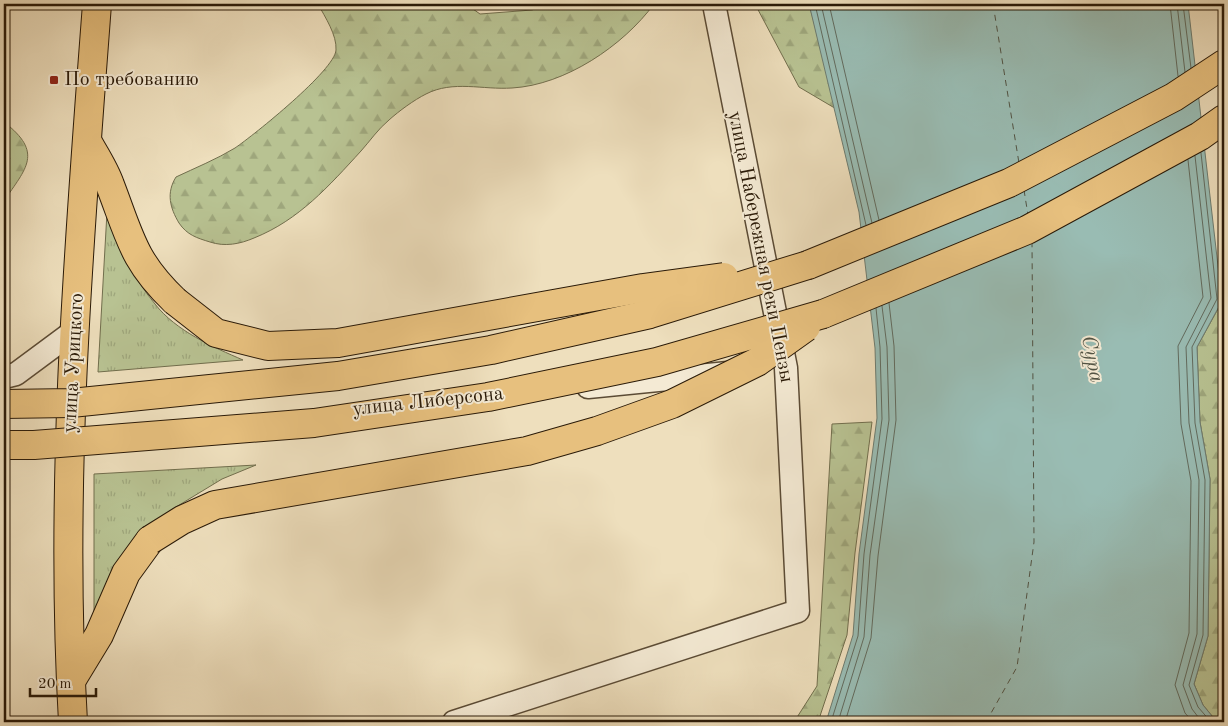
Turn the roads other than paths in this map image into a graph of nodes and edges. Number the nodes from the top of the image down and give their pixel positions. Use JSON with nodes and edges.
{"nodes":[{"id":1,"x":97,"y":4,"type":"edge"},
{"id":2,"x":714,"y":4,"type":"edge"},
{"id":3,"x":1224,"y":64,"type":"edge"},
{"id":4,"x":1224,"y":119,"type":"edge"},
{"id":5,"x":87,"y":141,"type":"junction"},
{"id":6,"x":808,"y":265,"type":"junction"},
{"id":7,"x":823,"y":314,"type":"junction"},
{"id":8,"x":74,"y":331,"type":"junction"},
{"id":9,"x":786,"y":368,"type":"junction"},
{"id":10,"x":4,"y":377,"type":"edge"},
{"id":11,"x":4,"y":404,"type":"edge"},
{"id":12,"x":70,"y":437,"type":"junction"},
{"id":13,"x":4,"y":445,"type":"edge"},
{"id":14,"x":71,"y":681,"type":"junction"},
{"id":15,"x":73,"y":722,"type":"edge"},
{"id":16,"x":454,"y":722,"type":"edge"}],
"edges":[{"from":1,"to":5,"type":"main road","name":"улица Урицкого"},
{"from":2,"to":9,"type":"street","name":"улица Набережная реки Пензы"},
{"from":3,"to":6,"type":"main road"},
{"from":4,"to":7,"type":"main road"},
{"from":5,"to":6,"type":"main road","bridge":true},
{"from":5,"to":8,"type":"main road","name":"улица Урицкого"},
{"from":6,"to":11,"type":"main road","bridge":true},
{"from":7,"to":13,"type":"main road","bridge":true},
{"from":7,"to":14,"type":"main road","bridge":true},
{"from":8,"to":10,"type":"street"},
{"from":8,"to":12,"type":"main road","name":"улица Урицкого"},
{"from":9,"to":12,"type":"street","name":"улица Либерсона"},
{"from":9,"to":16,"type":"street","name":"улица Набережная реки Пензы"},
{"from":12,"to":14,"type":"main road","name":"улица Урицкого"},
{"from":14,"to":15,"type":"main road","name":"улица Урицкого"}]}
